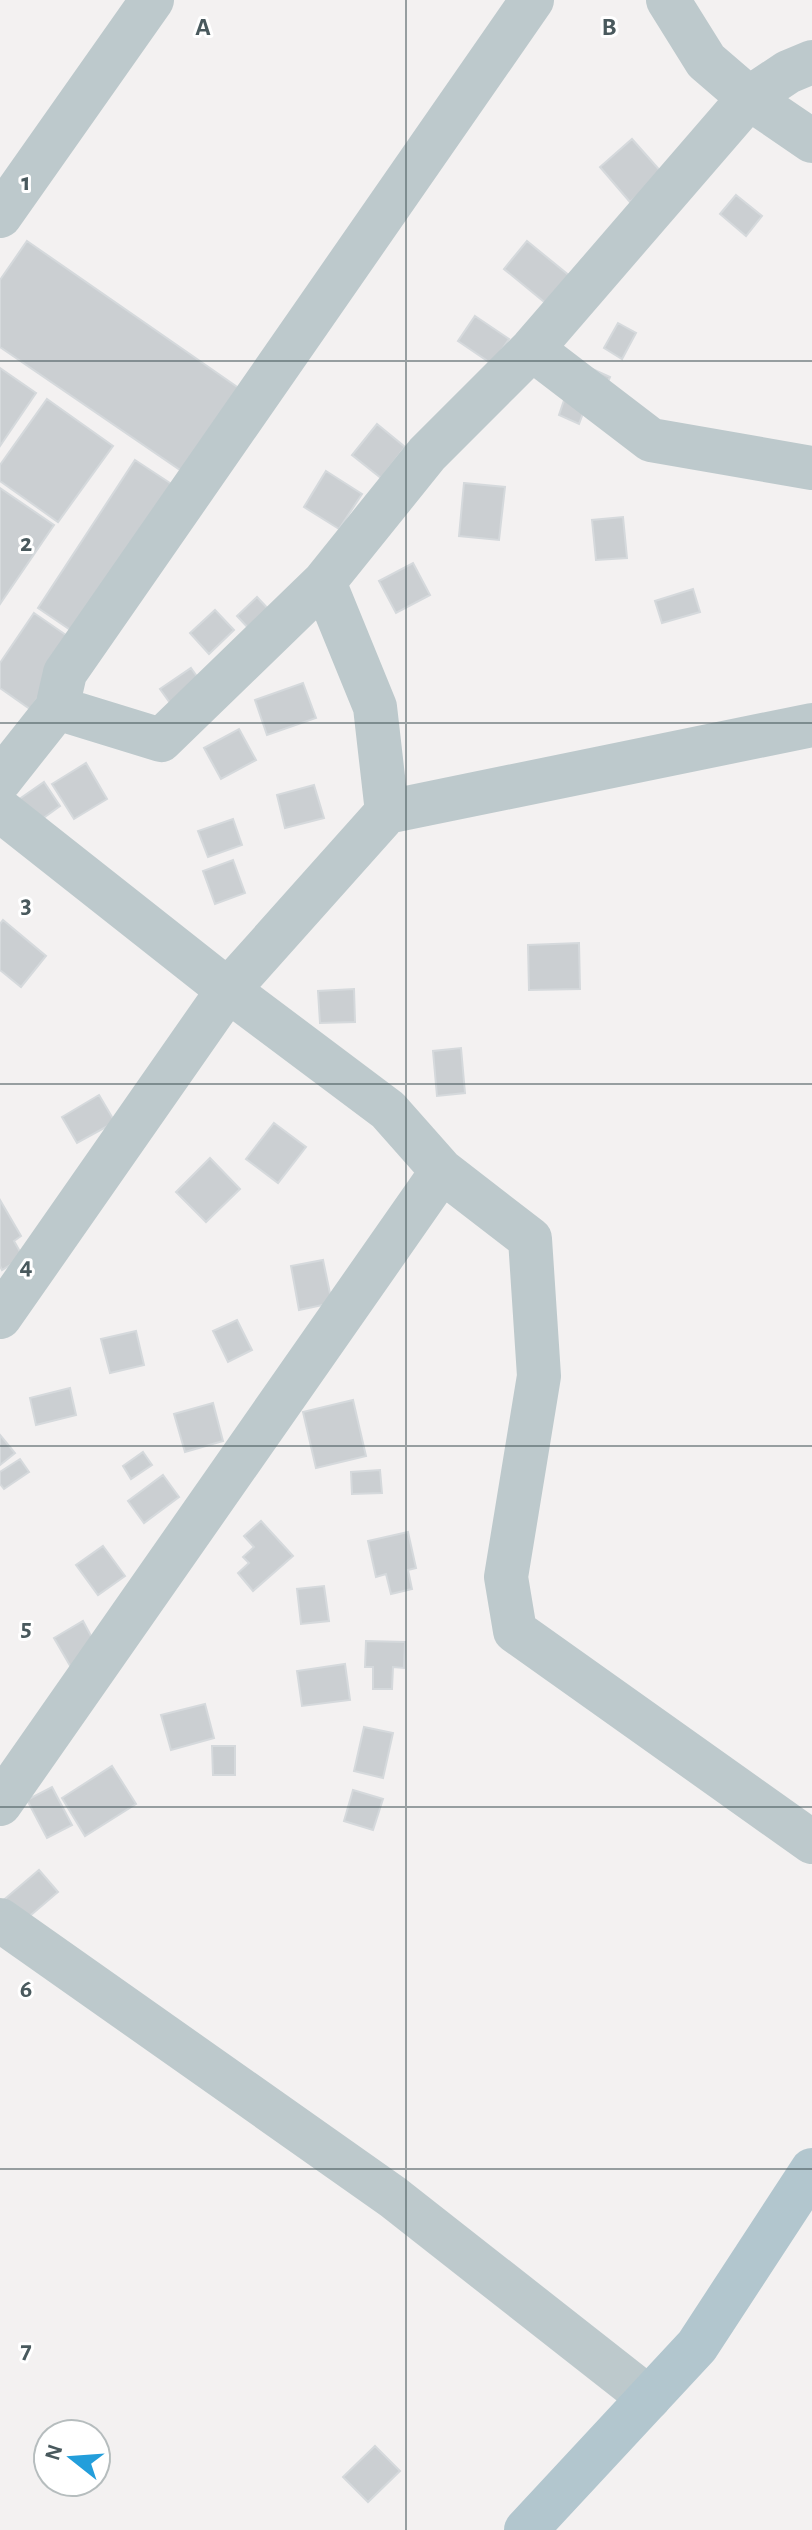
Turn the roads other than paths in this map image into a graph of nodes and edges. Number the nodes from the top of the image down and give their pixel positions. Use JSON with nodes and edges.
{"nodes":[{"id":1,"x":152,"y":0,"type":"edge"},
{"id":2,"x":532,"y":0,"type":"edge"},
{"id":3,"x":668,"y":0,"type":"edge"},
{"id":4,"x":812,"y":62,"type":"edge"},
{"id":5,"x":749,"y":98,"type":"junction"},
{"id":6,"x":812,"y":141,"type":"edge"},
{"id":7,"x":0,"y":216,"type":"edge"},
{"id":8,"x":532,"y":349,"type":"junction"},
{"id":9,"x":812,"y":468,"type":"edge"},
{"id":10,"x":324,"y":582,"type":"junction"},
{"id":11,"x":57,"y":708,"type":"junction"},
{"id":12,"x":812,"y":725,"type":"edge"},
{"id":13,"x":0,"y":780,"type":"edge"},
{"id":14,"x":0,"y":810,"type":"edge"},
{"id":15,"x":387,"y":812,"type":"junction"},
{"id":16,"x":228,"y":990,"type":"junction"},
{"id":17,"x":442,"y":1171,"type":"junction"},
{"id":18,"x":0,"y":1317,"type":"edge"},
{"id":19,"x":0,"y":1804,"type":"edge"},
{"id":20,"x":812,"y":1842,"type":"edge"},
{"id":21,"x":0,"y":1920,"type":"edge"},
{"id":22,"x":812,"y":2170,"type":"edge"},
{"id":23,"x":649,"y":2398,"type":"junction"},
{"id":24,"x":526,"y":2530,"type":"edge"}],
"edges":[{"from":1,"to":7,"type":"street"},
{"from":2,"to":11,"type":"street"},
{"from":3,"to":5,"type":"street"},
{"from":4,"to":5,"type":"street"},
{"from":5,"to":6,"type":"street"},
{"from":5,"to":8,"type":"street"},
{"from":8,"to":9,"type":"street"},
{"from":8,"to":10,"type":"street"},
{"from":10,"to":11,"type":"street"},
{"from":10,"to":15,"type":"street"},
{"from":11,"to":13,"type":"street"},
{"from":12,"to":15,"type":"street"},
{"from":14,"to":16,"type":"street"},
{"from":15,"to":16,"type":"street"},
{"from":16,"to":17,"type":"street"},
{"from":16,"to":18,"type":"street"},
{"from":17,"to":19,"type":"street"},
{"from":17,"to":20,"type":"street"},
{"from":21,"to":23,"type":"street"},
{"from":22,"to":23,"type":"main road"},
{"from":23,"to":24,"type":"main road"}]}
